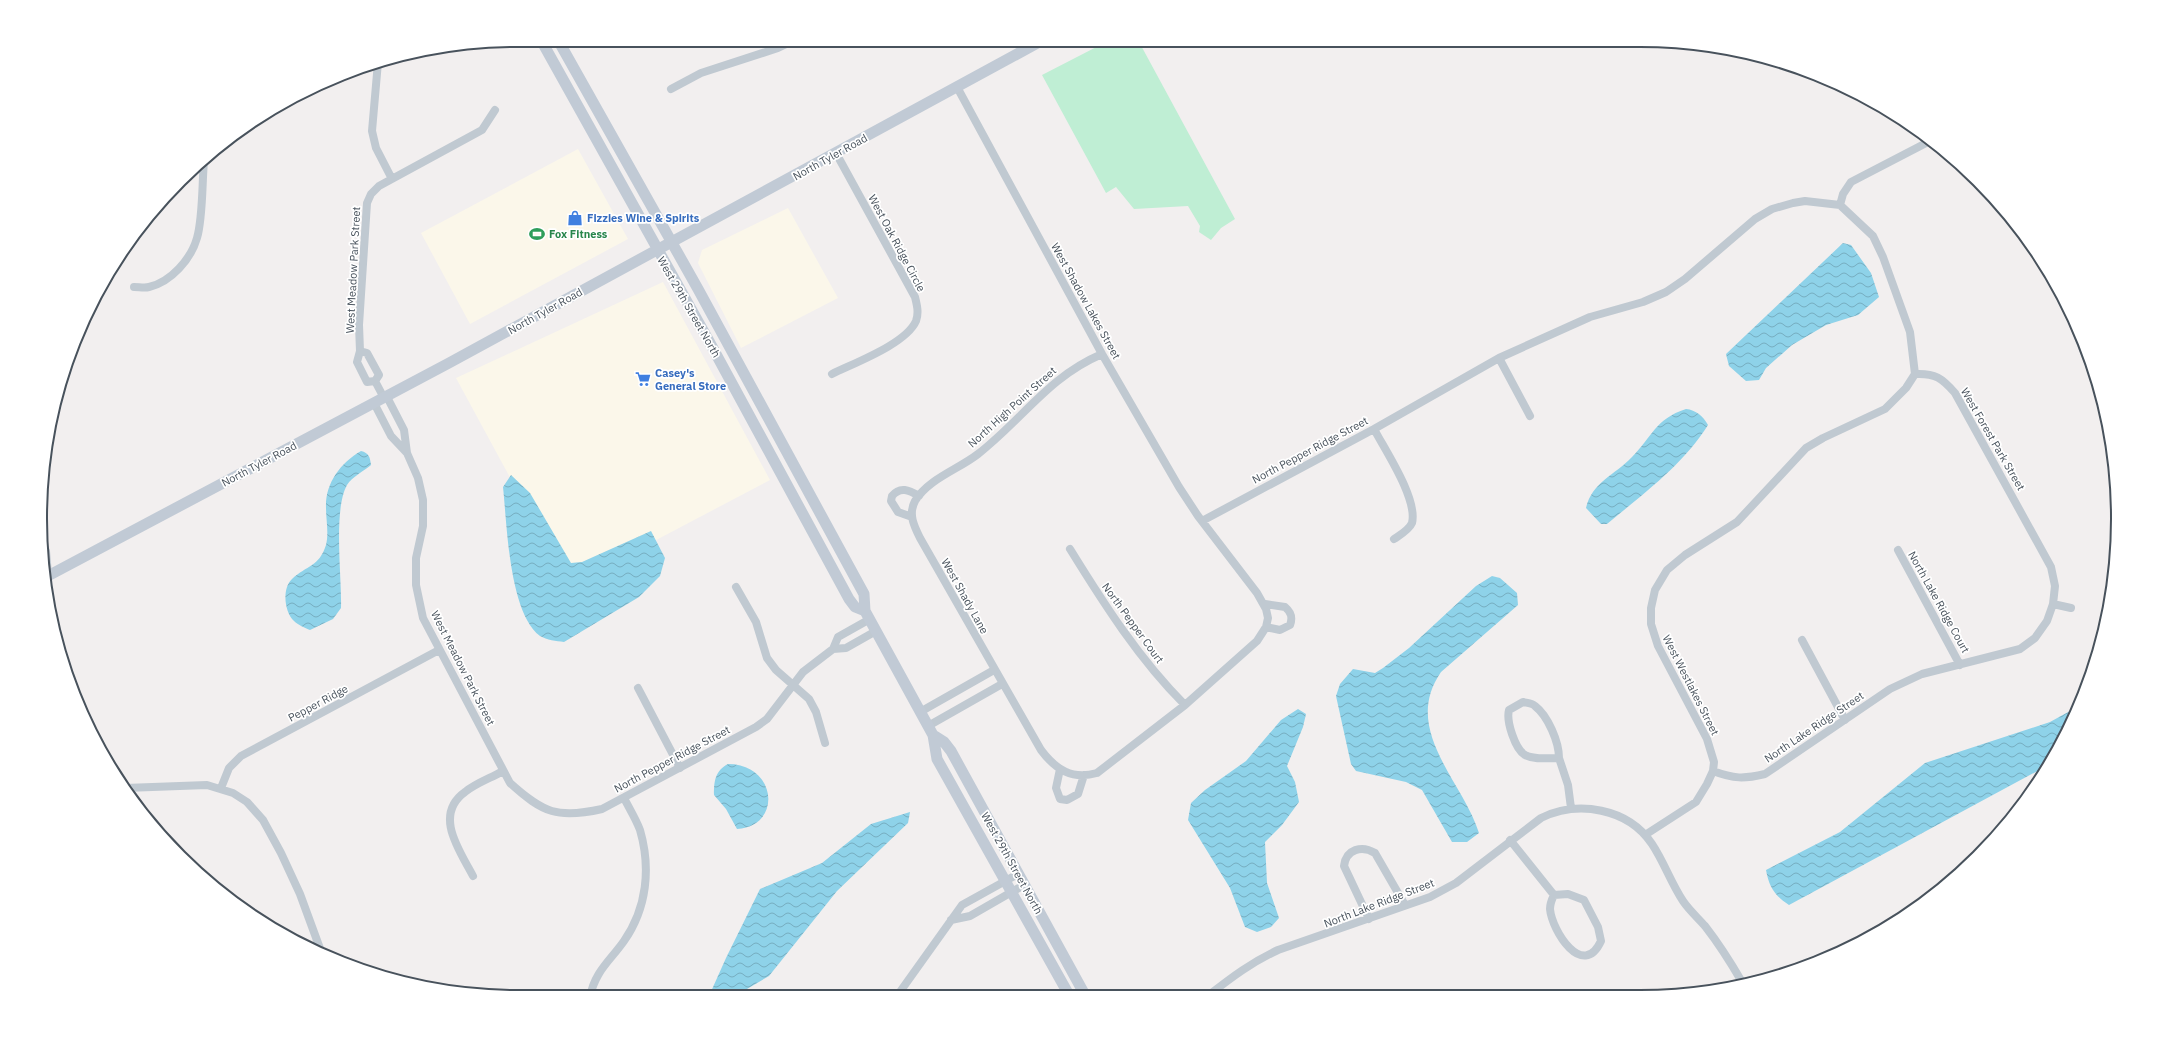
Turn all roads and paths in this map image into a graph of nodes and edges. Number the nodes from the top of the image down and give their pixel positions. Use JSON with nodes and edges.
{"nodes":[{"id":1,"x":545,"y":47,"type":"edge"},
{"id":2,"x":562,"y":47,"type":"edge"},
{"id":3,"x":776,"y":47,"type":"edge"},
{"id":4,"x":1030,"y":47,"type":"edge"},
{"id":5,"x":377,"y":69,"type":"edge"},
{"id":6,"x":957,"y":87,"type":"junction"},
{"id":7,"x":671,"y":89,"type":"dead end"},
{"id":8,"x":495,"y":110,"type":"dead end"},
{"id":9,"x":1926,"y":143,"type":"edge"},
{"id":10,"x":836,"y":153,"type":"junction"},
{"id":11,"x":203,"y":168,"type":"edge"},
{"id":12,"x":392,"y":179,"type":"junction"},
{"id":13,"x":1840,"y":205,"type":"junction"},
{"id":14,"x":671,"y":242,"type":"junction"},
{"id":15,"x":656,"y":250,"type":"junction"},
{"id":16,"x":134,"y":287,"type":"dead end"},
{"id":17,"x":360,"y":351,"type":"junction"},
{"id":18,"x":1102,"y":354,"type":"junction"},
{"id":19,"x":1499,"y":358,"type":"junction"},
{"id":20,"x":832,"y":374,"type":"dead end"},
{"id":21,"x":1915,"y":374,"type":"junction"},
{"id":22,"x":375,"y":381,"type":"junction"},
{"id":23,"x":382,"y":399,"type":"junction"},
{"id":24,"x":764,"y":412,"type":"junction"},
{"id":25,"x":1530,"y":416,"type":"dead end"},
{"id":26,"x":751,"y":419,"type":"junction"},
{"id":27,"x":1374,"y":429,"type":"junction"},
{"id":28,"x":407,"y":453,"type":"junction"},
{"id":29,"x":919,"y":496,"type":"junction"},
{"id":30,"x":912,"y":517,"type":"junction"},
{"id":31,"x":1202,"y":521,"type":"junction"},
{"id":32,"x":1394,"y":539,"type":"dead end"},
{"id":33,"x":1070,"y":549,"type":"dead end"},
{"id":34,"x":1898,"y":550,"type":"dead end"},
{"id":35,"x":50,"y":572,"type":"edge"},
{"id":36,"x":736,"y":587,"type":"dead end"},
{"id":37,"x":1265,"y":604,"type":"junction"},
{"id":38,"x":2053,"y":604,"type":"junction"},
{"id":39,"x":2071,"y":608,"type":"dead end"},
{"id":40,"x":867,"y":615,"type":"junction"},
{"id":41,"x":1266,"y":627,"type":"junction"},
{"id":42,"x":876,"y":631,"type":"junction"},
{"id":43,"x":1802,"y":640,"type":"dead end"},
{"id":44,"x":833,"y":649,"type":"junction"},
{"id":45,"x":439,"y":650,"type":"junction"},
{"id":46,"x":1960,"y":665,"type":"junction"},
{"id":47,"x":994,"y":670,"type":"junction"},
{"id":48,"x":793,"y":683,"type":"junction"},
{"id":49,"x":1002,"y":684,"type":"junction"},
{"id":50,"x":638,"y":688,"type":"dead end"},
{"id":51,"x":1185,"y":705,"type":"junction"},
{"id":52,"x":920,"y":712,"type":"junction"},
{"id":53,"x":1845,"y":720,"type":"junction"},
{"id":54,"x":931,"y":731,"type":"junction"},
{"id":55,"x":825,"y":743,"type":"dead end"},
{"id":56,"x":1558,"y":758,"type":"junction"},
{"id":57,"x":680,"y":768,"type":"junction"},
{"id":58,"x":1060,"y":770,"type":"junction"},
{"id":59,"x":503,"y":771,"type":"junction"},
{"id":60,"x":1713,"y":772,"type":"junction"},
{"id":61,"x":1084,"y":775,"type":"junction"},
{"id":62,"x":131,"y":788,"type":"edge"},
{"id":63,"x":221,"y":788,"type":"junction"},
{"id":64,"x":624,"y":798,"type":"junction"},
{"id":65,"x":1571,"y":808,"type":"junction"},
{"id":66,"x":1645,"y":835,"type":"junction"},
{"id":67,"x":1510,"y":840,"type":"junction"},
{"id":68,"x":1018,"y":874,"type":"junction"},
{"id":69,"x":474,"y":876,"type":"dead end"},
{"id":70,"x":1005,"y":881,"type":"junction"},
{"id":71,"x":1024,"y":886,"type":"junction"},
{"id":72,"x":1011,"y":894,"type":"junction"},
{"id":73,"x":1554,"y":894,"type":"junction"},
{"id":74,"x":979,"y":896,"type":"junction"},
{"id":75,"x":1405,"y":905,"type":"junction"},
{"id":76,"x":985,"y":908,"type":"junction"},
{"id":77,"x":1369,"y":919,"type":"junction"},
{"id":78,"x":951,"y":920,"type":"junction"},
{"id":79,"x":319,"y":945,"type":"edge"},
{"id":80,"x":1740,"y":979,"type":"edge"},
{"id":81,"x":591,"y":990,"type":"edge"},
{"id":82,"x":901,"y":990,"type":"edge"},
{"id":83,"x":1066,"y":990,"type":"edge"},
{"id":84,"x":1082,"y":990,"type":"edge"},
{"id":85,"x":1215,"y":990,"type":"edge"}],
"edges":[{"from":1,"to":15,"type":"main road","name":"West 29th Street North"},
{"from":2,"to":14,"type":"main road","name":"West 29th Street North"},
{"from":3,"to":7,"type":"street"},
{"from":4,"to":6,"type":"main road","name":"North Tyler Road"},
{"from":5,"to":12,"type":"street"},
{"from":6,"to":10,"type":"main road","name":"North Tyler Road"},
{"from":6,"to":18,"type":"street","name":"West Shadow Lakes Street"},
{"from":8,"to":12,"type":"street","name":"West Meadow Park Street"},
{"from":9,"to":13,"type":"street"},
{"from":10,"to":14,"type":"main road","name":"North Tyler Road"},
{"from":10,"to":20,"type":"street","name":"West Oak Ridge Circle"},
{"from":11,"to":16,"type":"street"},
{"from":12,"to":17,"type":"street","name":"West Meadow Park Street"},
{"from":13,"to":19,"type":"street","name":"North Pepper Ridge Street"},
{"from":13,"to":21,"type":"street"},
{"from":14,"to":15,"type":"main road","name":"North Tyler Road"},
{"from":14,"to":24,"type":"main road","name":"West 29th Street North"},
{"from":15,"to":23,"type":"main road","name":"North Tyler Road"},
{"from":15,"to":26,"type":"main road","name":"West 29th Street North"},
{"from":17,"to":22,"type":"street","name":"West Meadow Park Street"},
{"from":17,"to":22,"type":"street","name":"West Meadow Park Street"},
{"from":18,"to":29,"type":"street","name":"North High Point Street"},
{"from":18,"to":31,"type":"street","name":"West Shadow Lakes Street"},
{"from":19,"to":25,"type":"street"},
{"from":19,"to":27,"type":"street","name":"North Pepper Ridge Street"},
{"from":21,"to":38,"type":"street","name":"West Forest Park Street"},
{"from":21,"to":60,"type":"street","name":"West Westlakes Street"},
{"from":22,"to":23,"type":"street","name":"West Meadow Park Street"},
{"from":23,"to":28,"type":"street","name":"West Meadow Park Street"},
{"from":23,"to":28,"type":"street","name":"West Meadow Park Street"},
{"from":23,"to":35,"type":"main road","name":"North Tyler Road"},
{"from":24,"to":26,"type":"main road"},
{"from":24,"to":40,"type":"main road","name":"West 29th Street North"},
{"from":26,"to":40,"type":"main road","name":"West 29th Street North"},
{"from":27,"to":31,"type":"street","name":"North Pepper Ridge Street"},
{"from":27,"to":32,"type":"street"},
{"from":28,"to":45,"type":"street","name":"West Meadow Park Street"},
{"from":29,"to":30,"type":"street","name":"North High Point Street"},
{"from":29,"to":30,"type":"street"},
{"from":30,"to":47,"type":"street","name":"West Shady Lane"},
{"from":31,"to":37,"type":"street"},
{"from":33,"to":51,"type":"street","name":"North Pepper Court"},
{"from":34,"to":46,"type":"street","name":"North Lake Ridge Court"},
{"from":36,"to":48,"type":"street"},
{"from":37,"to":41,"type":"street"},
{"from":37,"to":41,"type":"street"},
{"from":38,"to":39,"type":"street"},
{"from":38,"to":46,"type":"street","name":"North Lake Ridge Street"},
{"from":40,"to":42,"type":"main road","name":"West 29th Street North"},
{"from":40,"to":44,"type":"street","name":"North Pepper Ridge Street"},
{"from":41,"to":51,"type":"street"},
{"from":42,"to":44,"type":"street","name":"North Pepper Ridge Street"},
{"from":42,"to":52,"type":"main road","name":"West 29th Street North"},
{"from":43,"to":53,"type":"street"},
{"from":44,"to":48,"type":"street","name":"North Pepper Ridge Street"},
{"from":45,"to":59,"type":"street","name":"West Meadow Park Street"},
{"from":45,"to":63,"type":"street","name":"Pepper Ridge"},
{"from":46,"to":53,"type":"street","name":"North Lake Ridge Street"},
{"from":47,"to":49,"type":"street","name":"West Shady Lane"},
{"from":47,"to":52,"type":"street"},
{"from":48,"to":55,"type":"street"},
{"from":48,"to":57,"type":"street","name":"North Pepper Ridge Street"},
{"from":49,"to":54,"type":"street"},
{"from":49,"to":58,"type":"street"},
{"from":50,"to":57,"type":"street"},
{"from":51,"to":61,"type":"street"},
{"from":52,"to":54,"type":"main road","name":"West 29th Street North"},
{"from":53,"to":60,"type":"street","name":"North Lake Ridge Street"},
{"from":54,"to":68,"type":"main road","name":"West 29th Street North"},
{"from":54,"to":70,"type":"main road","name":"West 29th Street North"},
{"from":56,"to":56,"type":"street"},
{"from":56,"to":65,"type":"street"},
{"from":57,"to":64,"type":"street","name":"North Pepper Ridge Street"},
{"from":58,"to":61,"type":"street"},
{"from":58,"to":61,"type":"street"},
{"from":59,"to":64,"type":"street","name":"North Pepper Ridge Street"},
{"from":59,"to":69,"type":"street"},
{"from":60,"to":66,"type":"street"},
{"from":62,"to":63,"type":"street"},
{"from":63,"to":79,"type":"street"},
{"from":64,"to":81,"type":"street"},
{"from":65,"to":66,"type":"street","name":"North Lake Ridge Street"},
{"from":65,"to":67,"type":"street","name":"North Lake Ridge Street"},
{"from":66,"to":80,"type":"street"},
{"from":67,"to":73,"type":"street"},
{"from":67,"to":75,"type":"street","name":"North Lake Ridge Street"},
{"from":68,"to":70,"type":"street"},
{"from":68,"to":71,"type":"main road","name":"West 29th Street North"},
{"from":70,"to":72,"type":"main road","name":"West 29th Street North"},
{"from":70,"to":74,"type":"street"},
{"from":71,"to":72,"type":"street"},
{"from":71,"to":84,"type":"main road","name":"West 29th Street North"},
{"from":72,"to":76,"type":"street"},
{"from":72,"to":83,"type":"main road","name":"West 29th Street North"},
{"from":73,"to":73,"type":"street"},
{"from":74,"to":76,"type":"street"},
{"from":74,"to":78,"type":"street"},
{"from":75,"to":77,"type":"street","name":"North Lake Ridge Street"},
{"from":75,"to":77,"type":"street"},
{"from":76,"to":78,"type":"street"},
{"from":77,"to":85,"type":"street","name":"North Lake Ridge Street"},
{"from":78,"to":82,"type":"street"}]}
